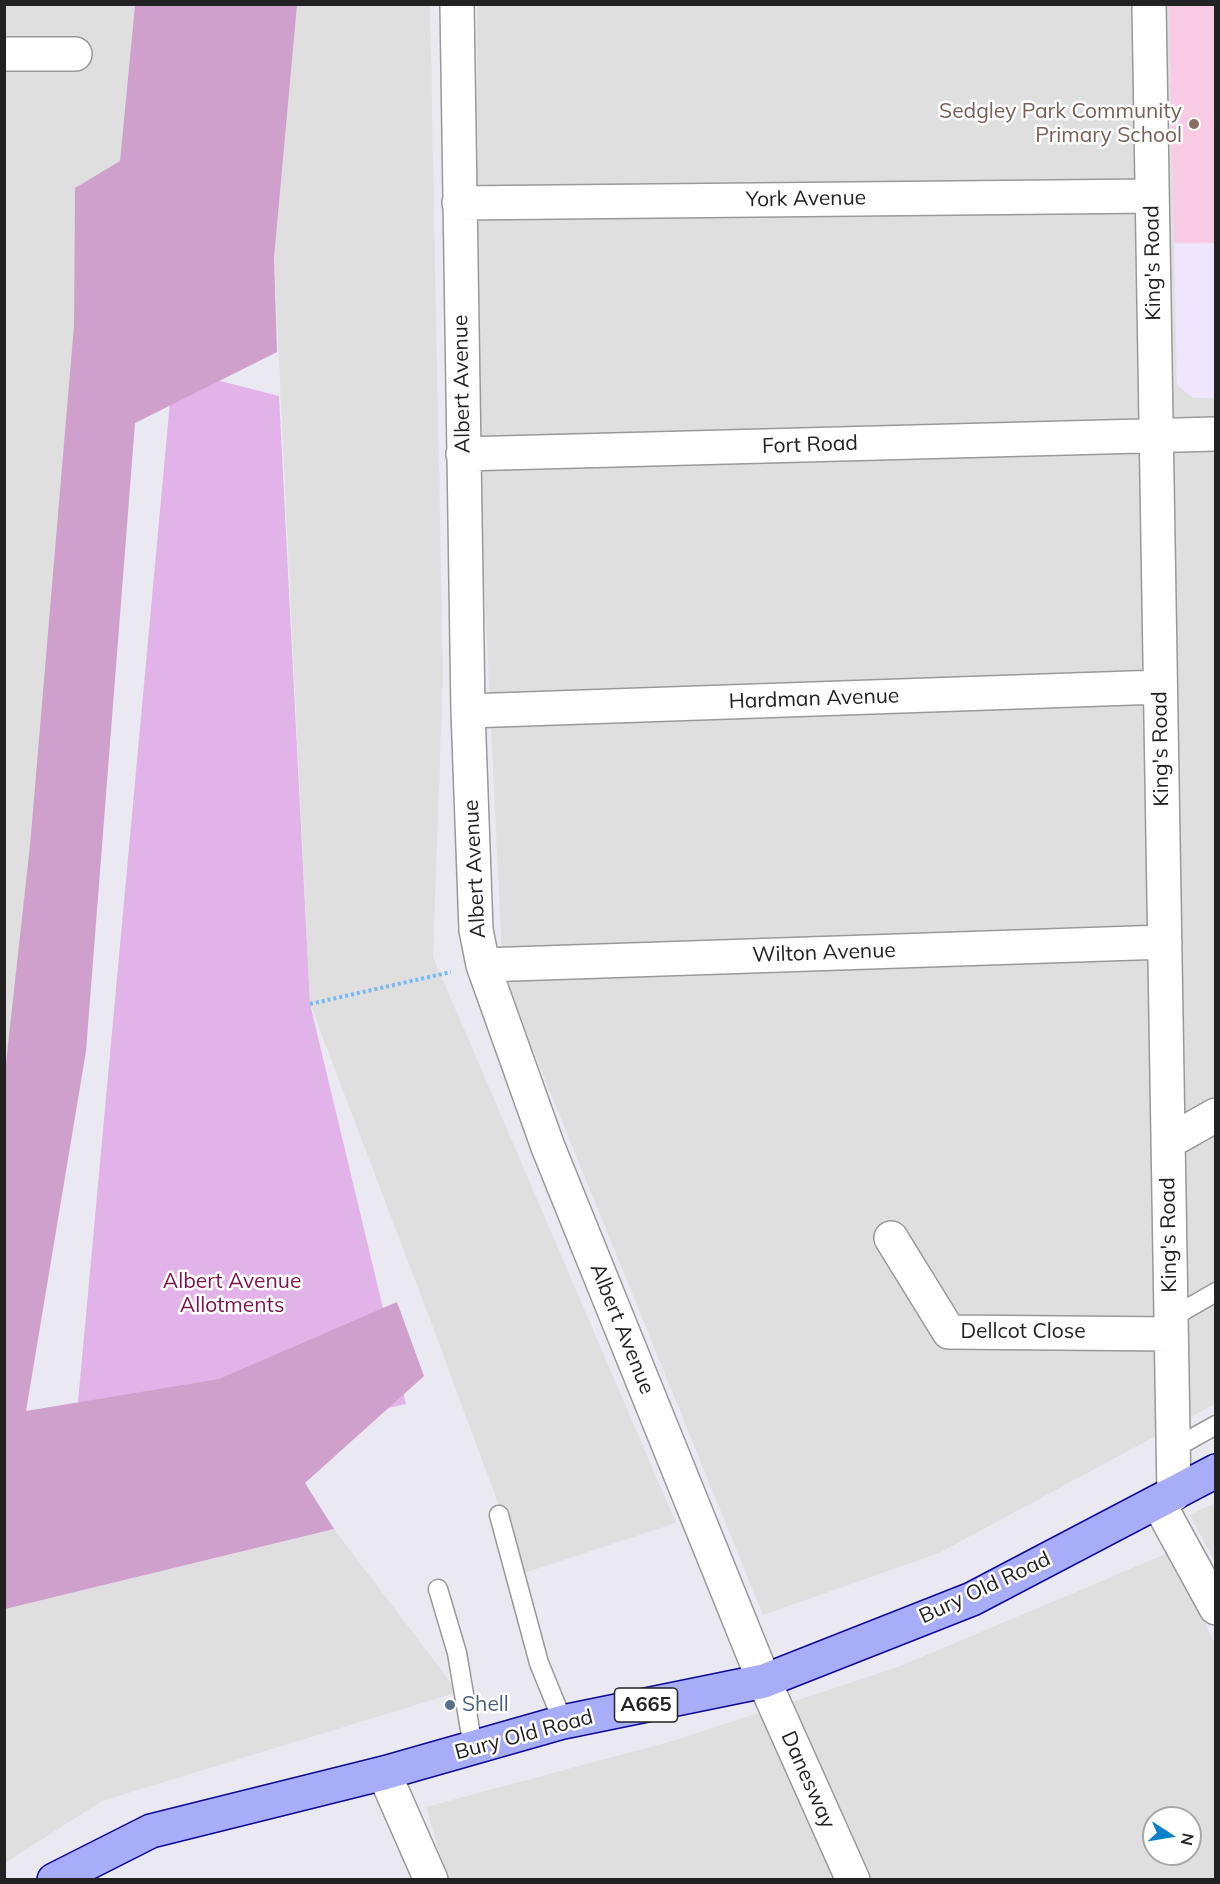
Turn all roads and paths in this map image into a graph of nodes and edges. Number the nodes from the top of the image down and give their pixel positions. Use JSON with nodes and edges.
{"nodes":[{"id":1,"x":457,"y":4,"type":"edge"},
{"id":2,"x":1149,"y":4,"type":"edge"},
{"id":3,"x":4,"y":54,"type":"edge"},
{"id":4,"x":75,"y":54,"type":"dead end"},
{"id":5,"x":1152,"y":196,"type":"junction"},
{"id":6,"x":459,"y":203,"type":"junction"},
{"id":7,"x":1215,"y":434,"type":"edge"},
{"id":8,"x":1156,"y":436,"type":"junction"},
{"id":9,"x":463,"y":454,"type":"junction"},
{"id":10,"x":1160,"y":687,"type":"junction"},
{"id":11,"x":468,"y":711,"type":"junction"},
{"id":12,"x":1165,"y":942,"type":"junction"},
{"id":13,"x":483,"y":964,"type":"junction"},
{"id":14,"x":309,"y":1005,"type":"dead end"},
{"id":15,"x":1215,"y":1115,"type":"edge"},
{"id":16,"x":1168,"y":1142,"type":"junction"},
{"id":17,"x":891,"y":1238,"type":"dead end"},
{"id":18,"x":1215,"y":1292,"type":"edge"},
{"id":19,"x":1171,"y":1326,"type":"junction"},
{"id":20,"x":1215,"y":1425,"type":"edge"},
{"id":21,"x":1173,"y":1449,"type":"junction"},
{"id":22,"x":1215,"y":1471,"type":"edge"},
{"id":23,"x":1166,"y":1498,"type":"junction"},
{"id":24,"x":499,"y":1515,"type":"dead end"},
{"id":25,"x":438,"y":1589,"type":"dead end"},
{"id":26,"x":1215,"y":1608,"type":"edge"},
{"id":27,"x":764,"y":1681,"type":"junction"},
{"id":28,"x":563,"y":1722,"type":"junction"},
{"id":29,"x":473,"y":1747,"type":"junction"},
{"id":30,"x":384,"y":1773,"type":"junction"},
{"id":31,"x":54,"y":1880,"type":"edge"},
{"id":32,"x":431,"y":1880,"type":"edge"},
{"id":33,"x":853,"y":1880,"type":"edge"}],
"edges":[{"from":1,"to":6,"type":"street","name":"Albert Avenue"},
{"from":2,"to":5,"type":"street","name":"King's Road"},
{"from":3,"to":4,"type":"street"},
{"from":5,"to":6,"type":"street","name":"York Avenue"},
{"from":5,"to":8,"type":"street","name":"King's Road"},
{"from":6,"to":9,"type":"street","name":"Albert Avenue"},
{"from":7,"to":8,"type":"street","name":"Fort Road"},
{"from":8,"to":9,"type":"street","name":"Fort Road"},
{"from":8,"to":10,"type":"street","name":"King's Road"},
{"from":9,"to":11,"type":"street","name":"Albert Avenue"},
{"from":10,"to":11,"type":"street","name":"Hardman Avenue"},
{"from":10,"to":12,"type":"street","name":"King's Road"},
{"from":11,"to":13,"type":"street","name":"Albert Avenue"},
{"from":12,"to":13,"type":"street","name":"Wilton Avenue"},
{"from":12,"to":16,"type":"street","name":"King's Road"},
{"from":13,"to":14,"type":"path"},
{"from":13,"to":27,"type":"street","name":"Albert Avenue"},
{"from":15,"to":16,"type":"street"},
{"from":16,"to":19,"type":"street","name":"King's Road"},
{"from":17,"to":19,"type":"street","name":"Dellcot Close"},
{"from":18,"to":19,"type":"lane"},
{"from":19,"to":21,"type":"street","name":"King's Road"},
{"from":20,"to":21,"type":"lane"},
{"from":21,"to":23,"type":"street","name":"King's Road"},
{"from":22,"to":23,"type":"main road","name":"Bury Old Road","number":"A665"},
{"from":23,"to":26,"type":"street"},
{"from":23,"to":27,"type":"main road","name":"Bury Old Road","number":"A665"},
{"from":24,"to":28,"type":"lane"},
{"from":25,"to":29,"type":"lane"},
{"from":27,"to":28,"type":"main road","name":"Bury Old Road","number":"A665"},
{"from":27,"to":33,"type":"street","name":"Danesway"},
{"from":28,"to":29,"type":"main road","name":"Bury Old Road","number":"A665"},
{"from":29,"to":30,"type":"main road","name":"Bury Old Road","number":"A665"},
{"from":30,"to":31,"type":"main road","name":"Bury Old Road","number":"A665"},
{"from":30,"to":32,"type":"street"}]}
